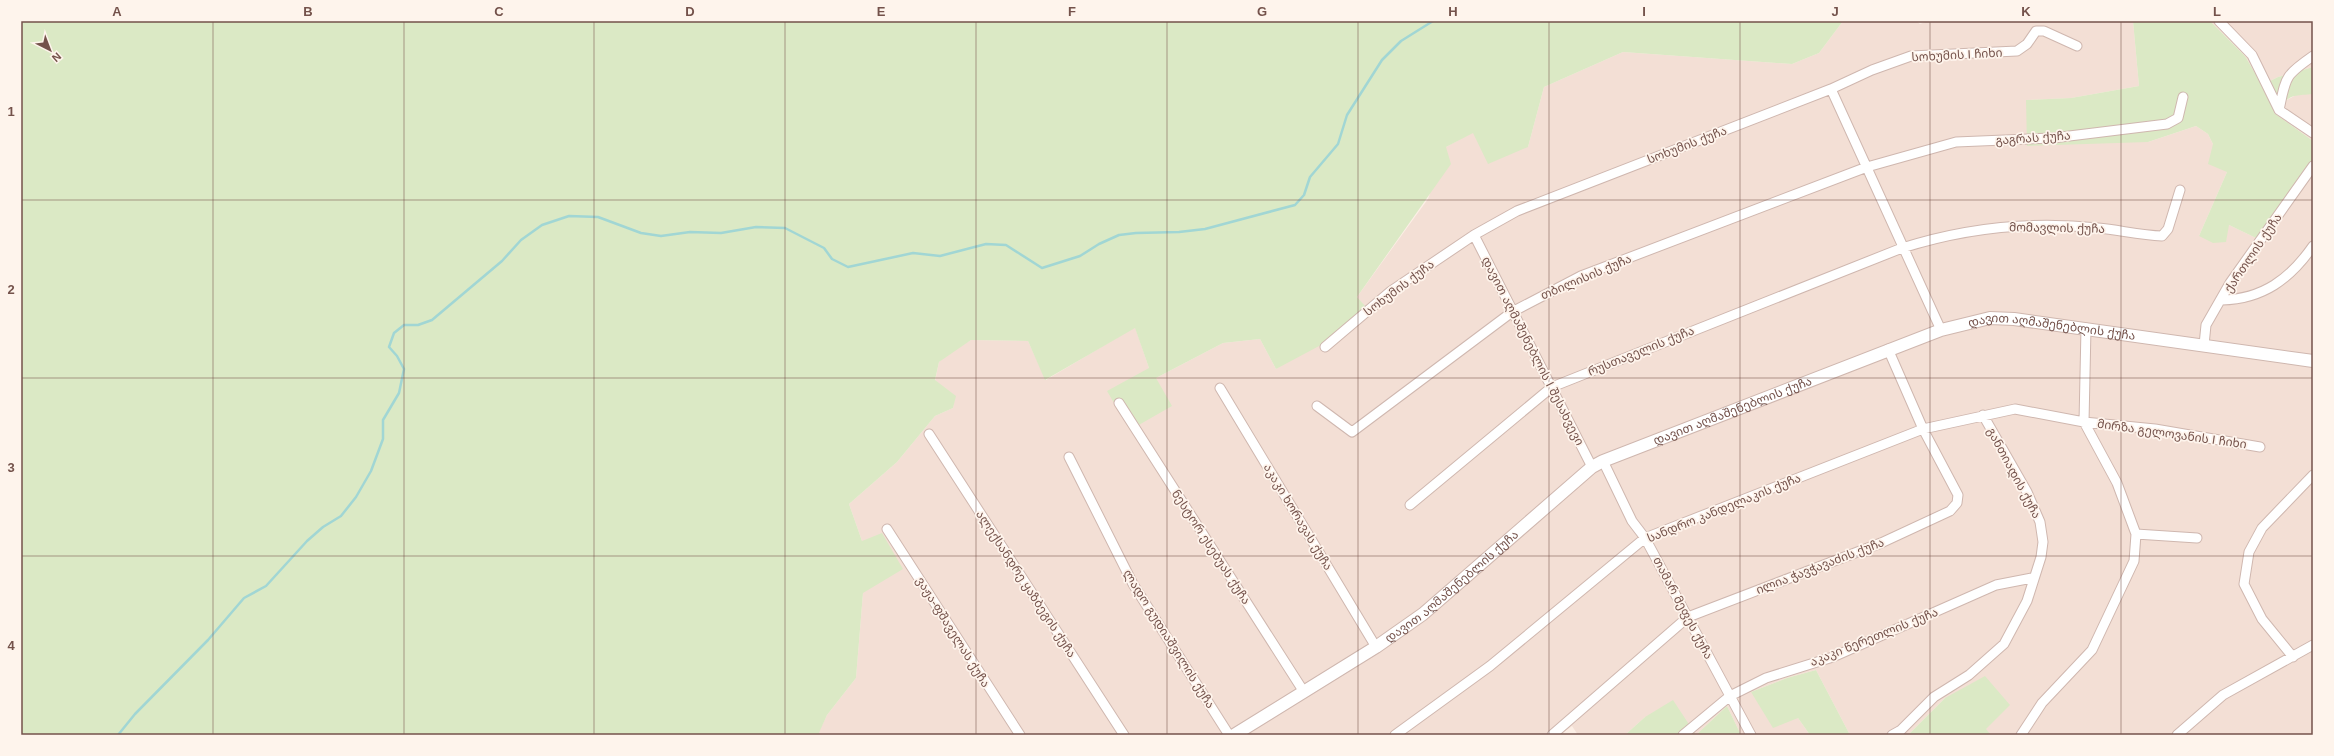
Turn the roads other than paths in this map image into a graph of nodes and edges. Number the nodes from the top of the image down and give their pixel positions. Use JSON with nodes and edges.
{"nodes":[{"id":1,"x":2219,"y":21,"type":"edge"},
{"id":2,"x":2077,"y":46,"type":"dead end"},
{"id":3,"x":2313,"y":56,"type":"edge"},
{"id":4,"x":1831,"y":89,"type":"junction"},
{"id":5,"x":2183,"y":97,"type":"dead end"},
{"id":6,"x":2279,"y":110,"type":"junction"},
{"id":7,"x":2313,"y":133,"type":"edge"},
{"id":8,"x":2313,"y":166,"type":"edge"},
{"id":9,"x":1867,"y":167,"type":"junction"},
{"id":10,"x":2180,"y":190,"type":"dead end"},
{"id":11,"x":1474,"y":235,"type":"junction"},
{"id":12,"x":2313,"y":246,"type":"edge"},
{"id":13,"x":1902,"y":248,"type":"junction"},
{"id":14,"x":2222,"y":300,"type":"junction"},
{"id":15,"x":1512,"y":312,"type":"junction"},
{"id":16,"x":2086,"y":328,"type":"junction"},
{"id":17,"x":1941,"y":330,"type":"junction"},
{"id":18,"x":2204,"y":345,"type":"junction"},
{"id":19,"x":1325,"y":347,"type":"dead end"},
{"id":20,"x":1888,"y":349,"type":"junction"},
{"id":21,"x":2313,"y":361,"type":"edge"},
{"id":22,"x":1552,"y":387,"type":"junction"},
{"id":23,"x":1220,"y":388,"type":"dead end"},
{"id":24,"x":1119,"y":402,"type":"dead end"},
{"id":25,"x":1317,"y":406,"type":"dead end"},
{"id":26,"x":1984,"y":415,"type":"junction"},
{"id":27,"x":2084,"y":422,"type":"junction"},
{"id":28,"x":1923,"y":429,"type":"junction"},
{"id":29,"x":929,"y":434,"type":"dead end"},
{"id":30,"x":2260,"y":447,"type":"dead end"},
{"id":31,"x":1069,"y":457,"type":"dead end"},
{"id":32,"x":1603,"y":461,"type":"junction"},
{"id":33,"x":1592,"y":468,"type":"junction"},
{"id":34,"x":2313,"y":475,"type":"edge"},
{"id":35,"x":1410,"y":505,"type":"dead end"},
{"id":36,"x":887,"y":529,"type":"dead end"},
{"id":37,"x":2136,"y":534,"type":"junction"},
{"id":38,"x":1645,"y":538,"type":"junction"},
{"id":39,"x":2197,"y":538,"type":"dead end"},
{"id":40,"x":2032,"y":578,"type":"junction"},
{"id":41,"x":1688,"y":617,"type":"junction"},
{"id":42,"x":2313,"y":645,"type":"edge"},
{"id":43,"x":1376,"y":647,"type":"junction"},
{"id":44,"x":2292,"y":657,"type":"junction"},
{"id":45,"x":1304,"y":692,"type":"junction"},
{"id":46,"x":1730,"y":696,"type":"junction"},
{"id":47,"x":1020,"y":735,"type":"edge"},
{"id":48,"x":1124,"y":735,"type":"edge"},
{"id":49,"x":1229,"y":735,"type":"edge"},
{"id":50,"x":1234,"y":735,"type":"edge"},
{"id":51,"x":1395,"y":735,"type":"edge"},
{"id":52,"x":1552,"y":735,"type":"edge"},
{"id":53,"x":1683,"y":735,"type":"edge"},
{"id":54,"x":1751,"y":735,"type":"edge"},
{"id":55,"x":1892,"y":735,"type":"edge"},
{"id":56,"x":2021,"y":735,"type":"edge"},
{"id":57,"x":2177,"y":735,"type":"edge"}],
"edges":[{"from":1,"to":6,"type":"street"},
{"from":2,"to":4,"type":"street","name":"სოხუმის I ჩიხი"},
{"from":3,"to":6,"type":"street"},
{"from":4,"to":9,"type":"street"},
{"from":4,"to":11,"type":"street","name":"სოხუმის ქუჩა"},
{"from":5,"to":9,"type":"street","name":"გაგრას ქუჩა"},
{"from":6,"to":7,"type":"street"},
{"from":8,"to":14,"type":"street","name":"ქართლის ქუჩა"},
{"from":9,"to":13,"type":"street"},
{"from":9,"to":15,"type":"street","name":"თბილისის ქუჩა"},
{"from":10,"to":13,"type":"street","name":"მომავლის ქუჩა"},
{"from":11,"to":15,"type":"street","name":"დავით აღმაშენებლის I შესახვევი"},
{"from":11,"to":19,"type":"street","name":"სოხუმის ქუჩა"},
{"from":12,"to":14,"type":"street"},
{"from":13,"to":17,"type":"street"},
{"from":13,"to":22,"type":"street","name":"რუსთაველის ქუჩა"},
{"from":14,"to":18,"type":"street","name":"ქართლის ქუჩა"},
{"from":15,"to":22,"type":"street","name":"დავით აღმაშენებლის I შესახვევი"},
{"from":15,"to":25,"type":"street","name":"თბილისის ქუჩა"},
{"from":16,"to":17,"type":"street","name":"დავით აღმაშენებლის ქუჩა"},
{"from":16,"to":18,"type":"street","name":"დავით აღმაშენებლის ქუჩა"},
{"from":16,"to":27,"type":"street"},
{"from":17,"to":20,"type":"street","name":"დავით აღმაშენებლის ქუჩა"},
{"from":18,"to":21,"type":"street","name":"დავით აღმაშენებლის ქუჩა"},
{"from":20,"to":28,"type":"street","name":"ილია ჭავჭავაძის ქუჩა"},
{"from":20,"to":32,"type":"street","name":"დავით აღმაშენებლის ქუჩა"},
{"from":22,"to":33,"type":"street","name":"დავით აღმაშენებლის I შესახვევი"},
{"from":22,"to":35,"type":"street","name":"რუსთაველის ქუჩა"},
{"from":23,"to":43,"type":"street","name":"აკაკი ხორავას ქუჩა"},
{"from":24,"to":45,"type":"street","name":"ნესტორ ესებუას ქუჩა"},
{"from":26,"to":27,"type":"street","name":"სანდრო კანდელაკის ქუჩა"},
{"from":26,"to":28,"type":"street","name":"სანდრო კანდელაკის ქუჩა"},
{"from":26,"to":40,"type":"street","name":"განთიადის ქუჩა"},
{"from":27,"to":30,"type":"street","name":"მირზა გელოვანის I ჩიხი"},
{"from":27,"to":37,"type":"street"},
{"from":28,"to":38,"type":"street","name":"სანდრო კანდელაკის ქუჩა"},
{"from":28,"to":41,"type":"street","name":"ილია ჭავჭავაძის ქუჩა"},
{"from":29,"to":48,"type":"street","name":"ალექსანდრე ყაზბეგის ქუჩა"},
{"from":31,"to":49,"type":"street","name":"ლადო გუდიაშვილის ქუჩა"},
{"from":32,"to":33,"type":"street","name":"დავით აღმაშენებლის ქუჩა"},
{"from":32,"to":38,"type":"street","name":"თამარ მეფეს ქუჩა"},
{"from":33,"to":43,"type":"street","name":"დავით აღმაშენებლის ქუჩა"},
{"from":34,"to":44,"type":"street"},
{"from":36,"to":47,"type":"street","name":"ვაჟა-ფშაველას ქუჩა"},
{"from":37,"to":39,"type":"street"},
{"from":37,"to":56,"type":"street"},
{"from":38,"to":41,"type":"street","name":"თამარ მეფეს ქუჩა"},
{"from":38,"to":51,"type":"street","name":"სანდრო კანდელაკის ქუჩა"},
{"from":40,"to":46,"type":"street","name":"აკაკი წერეთლის ქუჩა"},
{"from":40,"to":55,"type":"street","name":"განთიადის ქუჩა"},
{"from":41,"to":46,"type":"street","name":"თამარ მეფეს ქუჩა"},
{"from":41,"to":52,"type":"street","name":"ილია ჭავჭავაძის ქუჩა"},
{"from":42,"to":44,"type":"street"},
{"from":43,"to":45,"type":"street","name":"დავით აღმაშენებლის ქუჩა"},
{"from":44,"to":57,"type":"street"},
{"from":45,"to":50,"type":"street","name":"დავით აღმაშენებლის ქუჩა"},
{"from":46,"to":53,"type":"street","name":"აკაკი წერეთლის ქუჩა"},
{"from":46,"to":54,"type":"street","name":"თამარ მეფეს ქუჩა"}]}
